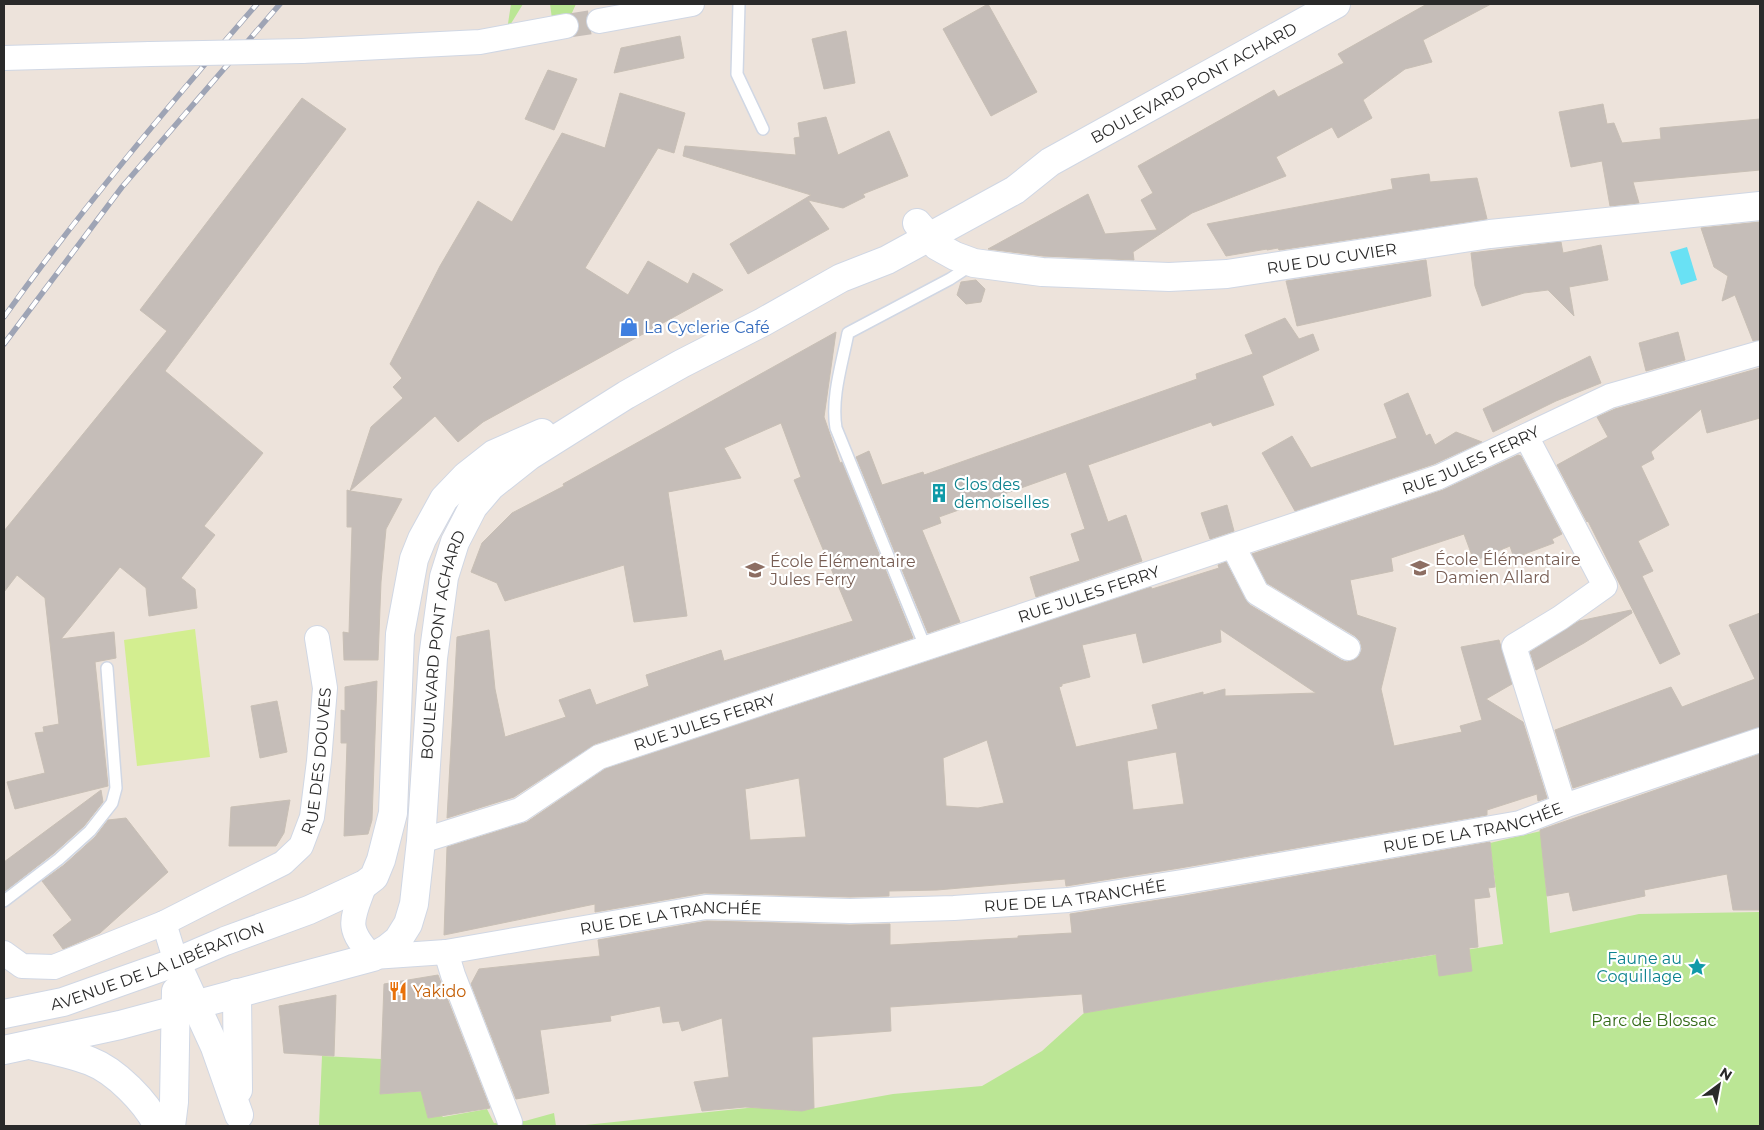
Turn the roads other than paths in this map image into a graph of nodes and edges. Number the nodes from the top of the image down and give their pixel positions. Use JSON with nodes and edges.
{"nodes":[{"id":1,"x":692,"y":4,"type":"edge"},
{"id":2,"x":739,"y":4,"type":"edge"},
{"id":3,"x":1336,"y":4,"type":"edge"},
{"id":4,"x":598,"y":21,"type":"tunnel mouth"},
{"id":5,"x":566,"y":26,"type":"tunnel mouth"},
{"id":6,"x":4,"y":58,"type":"edge"},
{"id":7,"x":763,"y":129,"type":"dead end"},
{"id":8,"x":1760,"y":206,"type":"edge"},
{"id":9,"x":923,"y":230,"type":"junction"},
{"id":10,"x":974,"y":263,"type":"junction"},
{"id":11,"x":1760,"y":353,"type":"edge"},
{"id":12,"x":626,"y":394,"type":"junction"},
{"id":13,"x":1526,"y":436,"type":"junction"},
{"id":14,"x":1233,"y":546,"type":"junction"},
{"id":15,"x":317,"y":638,"type":"dead end"},
{"id":16,"x":1348,"y":648,"type":"dead end"},
{"id":17,"x":926,"y":649,"type":"junction"},
{"id":18,"x":107,"y":668,"type":"dead end"},
{"id":19,"x":1760,"y":740,"type":"edge"},
{"id":20,"x":1564,"y":806,"type":"junction"},
{"id":21,"x":422,"y":840,"type":"junction"},
{"id":22,"x":365,"y":884,"type":"junction"},
{"id":23,"x":4,"y":901,"type":"edge"},
{"id":24,"x":309,"y":910,"type":"joint"},
{"id":25,"x":164,"y":922,"type":"junction"},
{"id":26,"x":446,"y":952,"type":"junction"},
{"id":27,"x":4,"y":953,"type":"edge"},
{"id":28,"x":373,"y":957,"type":"junction"},
{"id":29,"x":176,"y":962,"type":"junction"},
{"id":30,"x":237,"y":993,"type":"junction"},
{"id":31,"x":185,"y":1006,"type":"junction"},
{"id":32,"x":4,"y":1014,"type":"edge"},
{"id":33,"x":16,"y":1047,"type":"edge"},
{"id":34,"x":238,"y":1121,"type":"edge"},
{"id":35,"x":510,"y":1122,"type":"dead end"},
{"id":36,"x":158,"y":1126,"type":"edge"},
{"id":37,"x":171,"y":1126,"type":"edge"}],
"edges":[{"from":1,"to":4,"type":"street"},
{"from":2,"to":7,"type":"lane"},
{"from":3,"to":9,"type":"main road","name":"BOULEVARD PONT ACHARD"},
{"from":5,"to":6,"type":"street","bridge":true},
{"from":8,"to":10,"type":"main road","name":"RUE DU CUVIER"},
{"from":9,"to":10,"type":"main road","name":"RUE DU CUVIER"},
{"from":9,"to":12,"type":"main road","name":"BOULEVARD PONT ACHARD"},
{"from":10,"to":17,"type":"lane"},
{"from":11,"to":13,"type":"street","name":"RUE JULES FERRY"},
{"from":12,"to":21,"type":"main road","name":"BOULEVARD PONT ACHARD"},
{"from":12,"to":22,"type":"main road","name":"BOULEVARD PONT ACHARD"},
{"from":13,"to":14,"type":"street","name":"RUE JULES FERRY"},
{"from":13,"to":20,"type":"street"},
{"from":14,"to":16,"type":"street"},
{"from":14,"to":17,"type":"street","name":"RUE JULES FERRY"},
{"from":15,"to":25,"type":"street","name":"RUE DES DOUVES"},
{"from":17,"to":21,"type":"street","name":"RUE JULES FERRY"},
{"from":18,"to":23,"type":"lane"},
{"from":19,"to":20,"type":"street","name":"RUE DE LA TRANCHÉE"},
{"from":20,"to":26,"type":"street","name":"RUE DE LA TRANCHÉE"},
{"from":21,"to":28,"type":"main road","name":"BOULEVARD PONT ACHARD"},
{"from":22,"to":24,"type":"main road","name":"BOULEVARD PONT ACHARD"},
{"from":22,"to":28,"type":"street","name":"BOULEVARD PONT ACHARD"},
{"from":24,"to":29,"type":"main road","name":"AVENUE DE LA LIBÉRATION"},
{"from":25,"to":27,"type":"street","name":"RUE DES DOUVES"},
{"from":25,"to":29,"type":"street"},
{"from":26,"to":28,"type":"street","name":"RUE DE LA TRANCHÉE"},
{"from":26,"to":35,"type":"street"},
{"from":28,"to":30,"type":"main road","name":"BOULEVARD PONT ACHARD"},
{"from":29,"to":31,"type":"main road"},
{"from":29,"to":32,"type":"main road","name":"AVENUE DE LA LIBÉRATION"},
{"from":30,"to":31,"type":"main road"},
{"from":30,"to":34,"type":"main road"},
{"from":31,"to":33,"type":"main road"},
{"from":31,"to":34,"type":"main road"},
{"from":31,"to":37,"type":"main road"},
{"from":33,"to":36,"type":"main road"}]}
